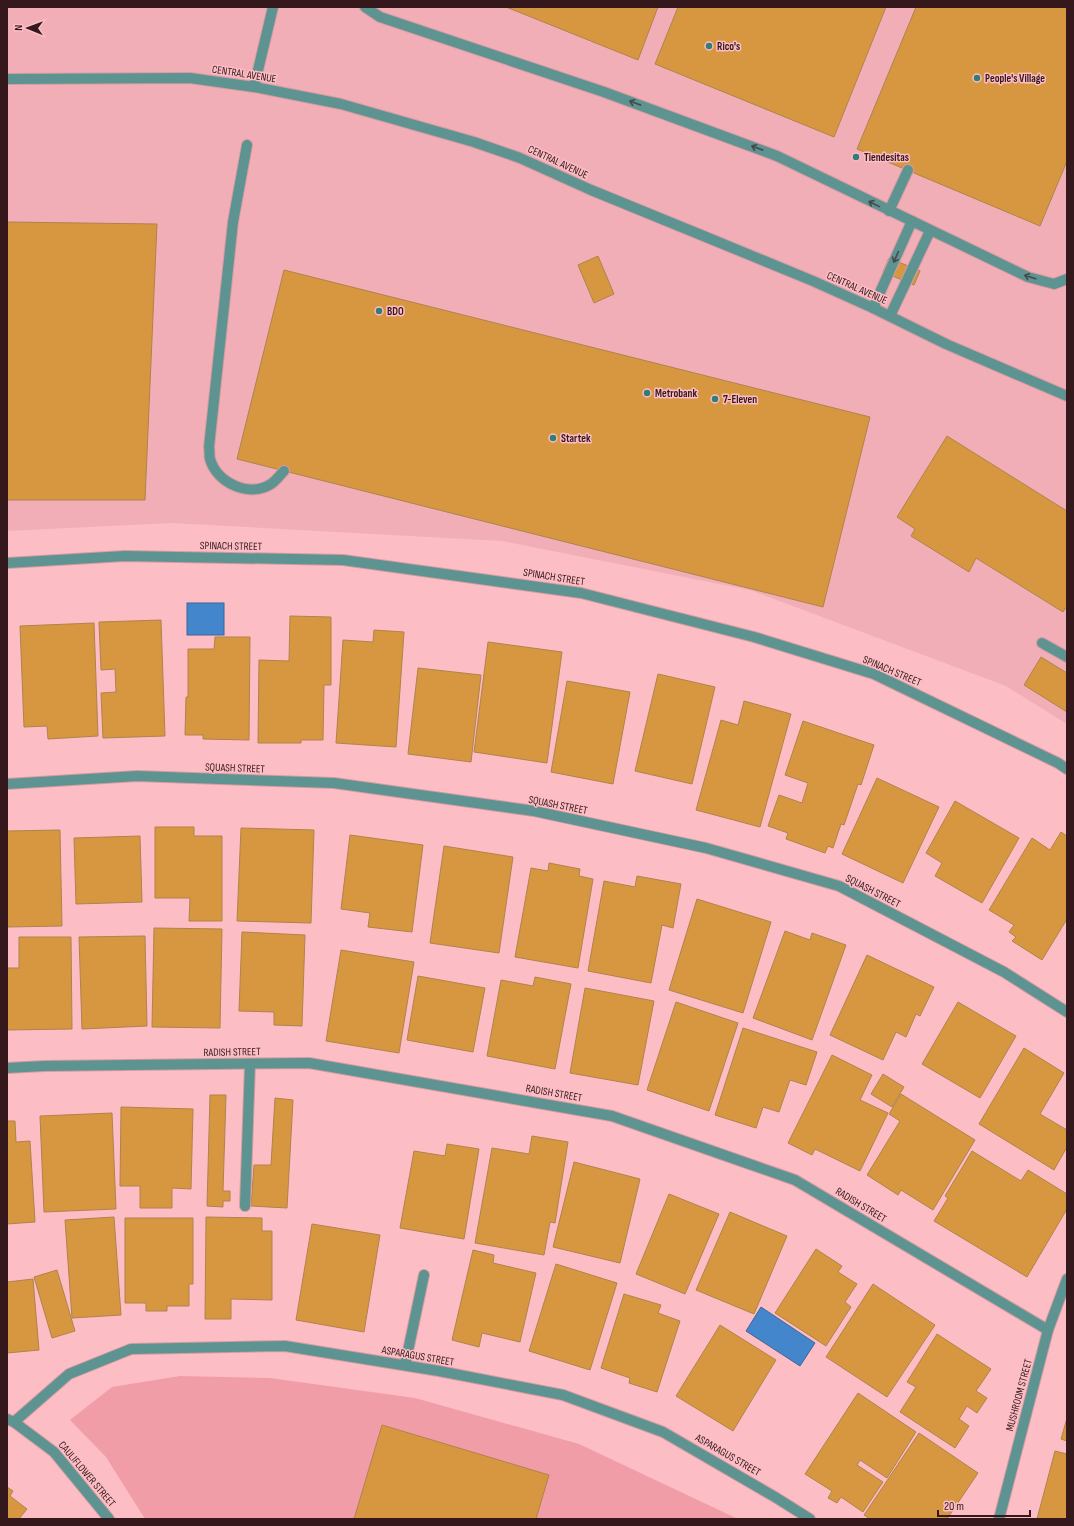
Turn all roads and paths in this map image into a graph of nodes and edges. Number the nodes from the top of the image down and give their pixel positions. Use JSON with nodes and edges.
{"nodes":[{"id":1,"x":273,"y":7,"type":"edge"},
{"id":2,"x":365,"y":7,"type":"edge"},
{"id":3,"x":7,"y":79,"type":"edge"},
{"id":4,"x":254,"y":87,"type":"junction"},
{"id":5,"x":247,"y":145,"type":"dead end"},
{"id":6,"x":908,"y":170,"type":"dead end"},
{"id":7,"x":890,"y":211,"type":"junction"},
{"id":8,"x":912,"y":221,"type":"junction"},
{"id":9,"x":930,"y":230,"type":"junction"},
{"id":10,"x":1067,"y":279,"type":"edge"},
{"id":11,"x":873,"y":308,"type":"junction"},
{"id":12,"x":890,"y":316,"type":"junction"},
{"id":13,"x":1067,"y":396,"type":"edge"},
{"id":14,"x":284,"y":471,"type":"dead end"},
{"id":15,"x":7,"y":563,"type":"edge"},
{"id":16,"x":1042,"y":643,"type":"dead end"},
{"id":17,"x":1067,"y":657,"type":"edge"},
{"id":18,"x":1067,"y":769,"type":"edge"},
{"id":19,"x":7,"y":784,"type":"edge"},
{"id":20,"x":1067,"y":1012,"type":"edge"},
{"id":21,"x":250,"y":1064,"type":"junction"},
{"id":22,"x":7,"y":1068,"type":"edge"},
{"id":23,"x":245,"y":1206,"type":"dead end"},
{"id":24,"x":424,"y":1276,"type":"dead end"},
{"id":25,"x":1067,"y":1279,"type":"edge"},
{"id":26,"x":1048,"y":1330,"type":"junction"},
{"id":27,"x":405,"y":1365,"type":"junction"},
{"id":28,"x":11,"y":1421,"type":"edge"},
{"id":29,"x":109,"y":1519,"type":"edge"},
{"id":30,"x":810,"y":1519,"type":"edge"},
{"id":31,"x":999,"y":1519,"type":"edge"}],
"edges":[{"from":1,"to":4,"type":"street"},
{"from":7,"to":2,"type":"street","one_way":true},
{"from":3,"to":4,"type":"street","name":"CENTRAL AVENUE"},
{"from":4,"to":11,"type":"street","name":"CENTRAL AVENUE"},
{"from":5,"to":14,"type":"street"},
{"from":6,"to":7,"type":"street"},
{"from":7,"to":8,"type":"street"},
{"from":8,"to":9,"type":"street"},
{"from":8,"to":11,"type":"street","one_way":true},
{"from":10,"to":9,"type":"street","one_way":true},
{"from":9,"to":12,"type":"street"},
{"from":11,"to":12,"type":"street","name":"CENTRAL AVENUE"},
{"from":12,"to":13,"type":"street","name":"CENTRAL AVENUE"},
{"from":15,"to":18,"type":"street","name":"SPINACH STREET"},
{"from":16,"to":17,"type":"street"},
{"from":19,"to":20,"type":"street","name":"SQUASH STREET"},
{"from":21,"to":22,"type":"street","name":"RADISH STREET"},
{"from":21,"to":23,"type":"street"},
{"from":21,"to":26,"type":"street","name":"RADISH STREET"},
{"from":24,"to":27,"type":"street"},
{"from":25,"to":26,"type":"street","name":"MUSHROOM STREET"},
{"from":26,"to":31,"type":"street","name":"MUSHROOM STREET"},
{"from":27,"to":28,"type":"street","name":"ASPARAGUS STREET"},
{"from":27,"to":30,"type":"street","name":"ASPARAGUS STREET"},
{"from":28,"to":29,"type":"street","name":"CAULIFLOWER STREET"}]}
